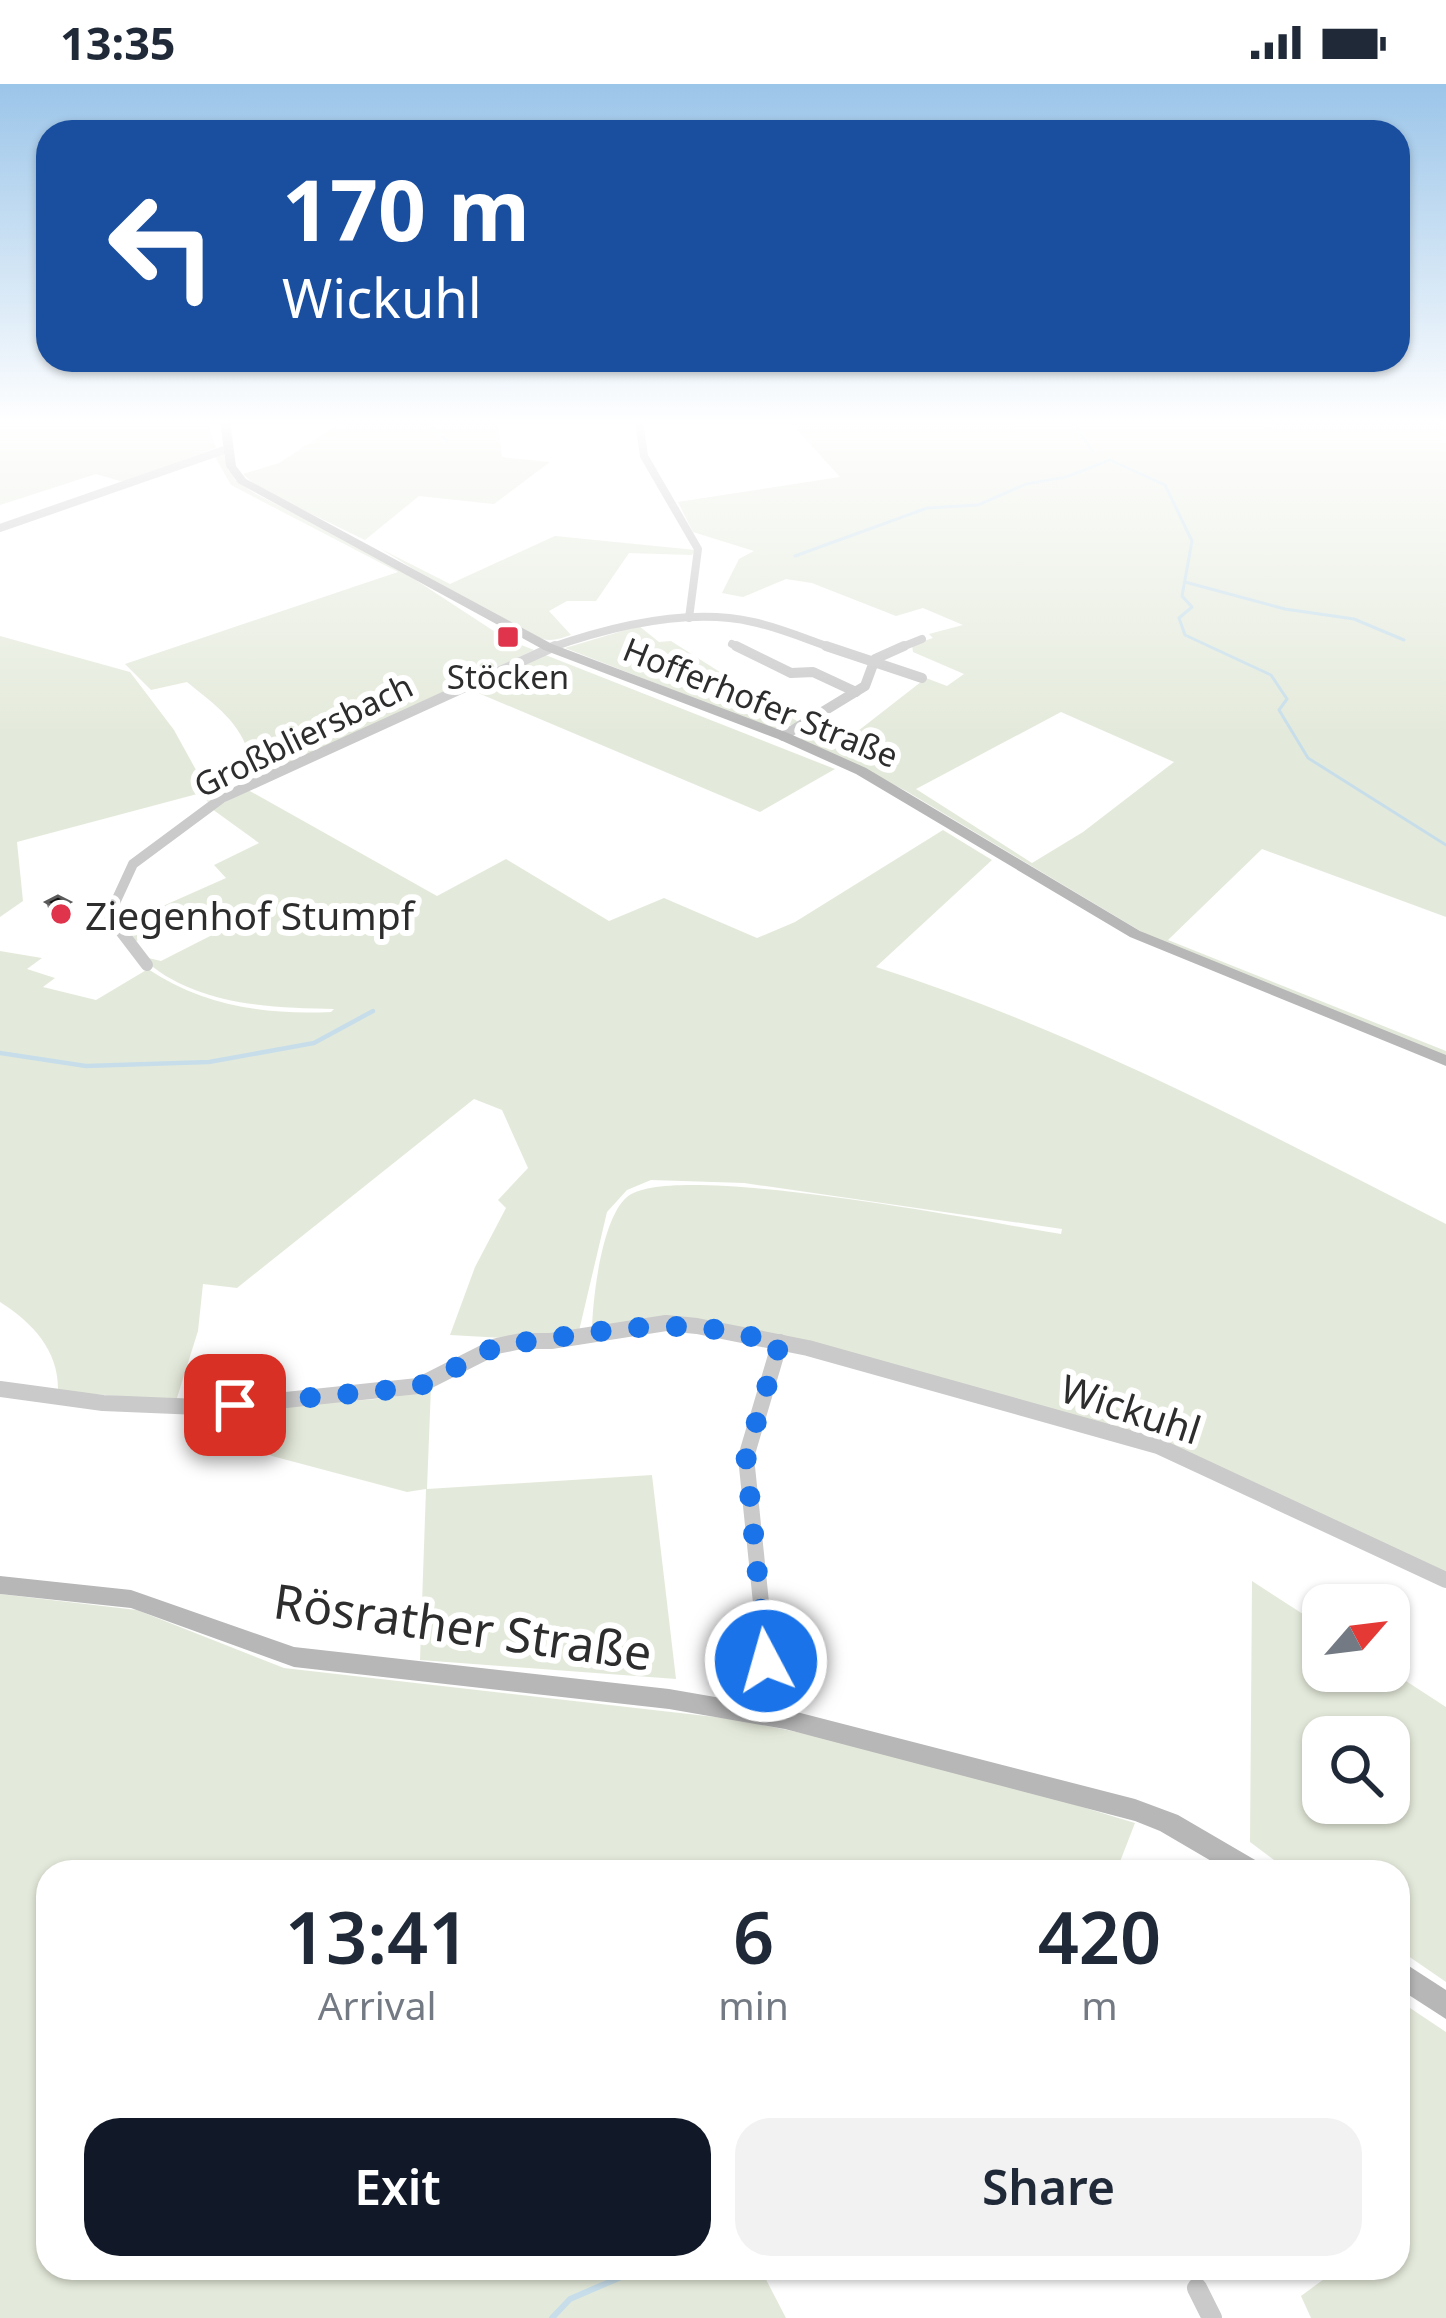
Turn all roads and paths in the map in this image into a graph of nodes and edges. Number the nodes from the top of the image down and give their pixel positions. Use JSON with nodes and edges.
{"nodes":[{"id":1,"x":326,"y":525,"type":"edge"},
{"id":2,"x":687,"y":525,"type":"edge"},
{"id":3,"x":689,"y":619,"type":"junction"},
{"id":4,"x":922,"y":639,"type":"dead end"},
{"id":5,"x":732,"y":644,"type":"dead end"},
{"id":6,"x":548,"y":647,"type":"junction"},
{"id":7,"x":875,"y":659,"type":"junction"},
{"id":8,"x":922,"y":678,"type":"dead end"},
{"id":9,"x":856,"y":692,"type":"junction"},
{"id":10,"x":783,"y":736,"type":"junction"},
{"id":11,"x":147,"y":965,"type":"dead end"},
{"id":12,"x":1446,"y":1061,"type":"edge"},
{"id":13,"x":780,"y":1342,"type":"junction"},
{"id":14,"x":0,"y":1389,"type":"edge"},
{"id":15,"x":1446,"y":1580,"type":"edge"},
{"id":16,"x":0,"y":1586,"type":"edge"},
{"id":17,"x":785,"y":1719,"type":"junction"},
{"id":18,"x":1232,"y":1860,"type":"edge"},
{"id":19,"x":1410,"y":1980,"type":"edge"},
{"id":20,"x":1446,"y":2006,"type":"edge"},
{"id":21,"x":1197,"y":2288,"type":"dead end"},
{"id":22,"x":1212,"y":2318,"type":"edge"}],
"edges":[{"from":1,"to":6,"type":"street","name":"Hofferhofer Straße"},
{"from":2,"to":3,"type":"street"},
{"from":3,"to":6,"type":"street"},
{"from":3,"to":7,"type":"street"},
{"from":4,"to":7,"type":"street"},
{"from":5,"to":9,"type":"street"},
{"from":6,"to":10,"type":"street","name":"Hofferhofer Straße"},
{"from":6,"to":11,"type":"street","name":"Großbliersbach"},
{"from":7,"to":8,"type":"street"},
{"from":7,"to":9,"type":"street"},
{"from":9,"to":10,"type":"street"},
{"from":10,"to":12,"type":"street","name":"Hofferhofer Straße"},
{"from":13,"to":14,"type":"street","name":"Wickuhl"},
{"from":13,"to":15,"type":"street","name":"Wickuhl"},
{"from":13,"to":17,"type":"street"},
{"from":16,"to":17,"type":"street","name":"Rösrather Straße"},
{"from":17,"to":18,"type":"street","name":"Rösrather Straße"},
{"from":19,"to":20,"type":"street"},
{"from":21,"to":22,"type":"street"}]}
